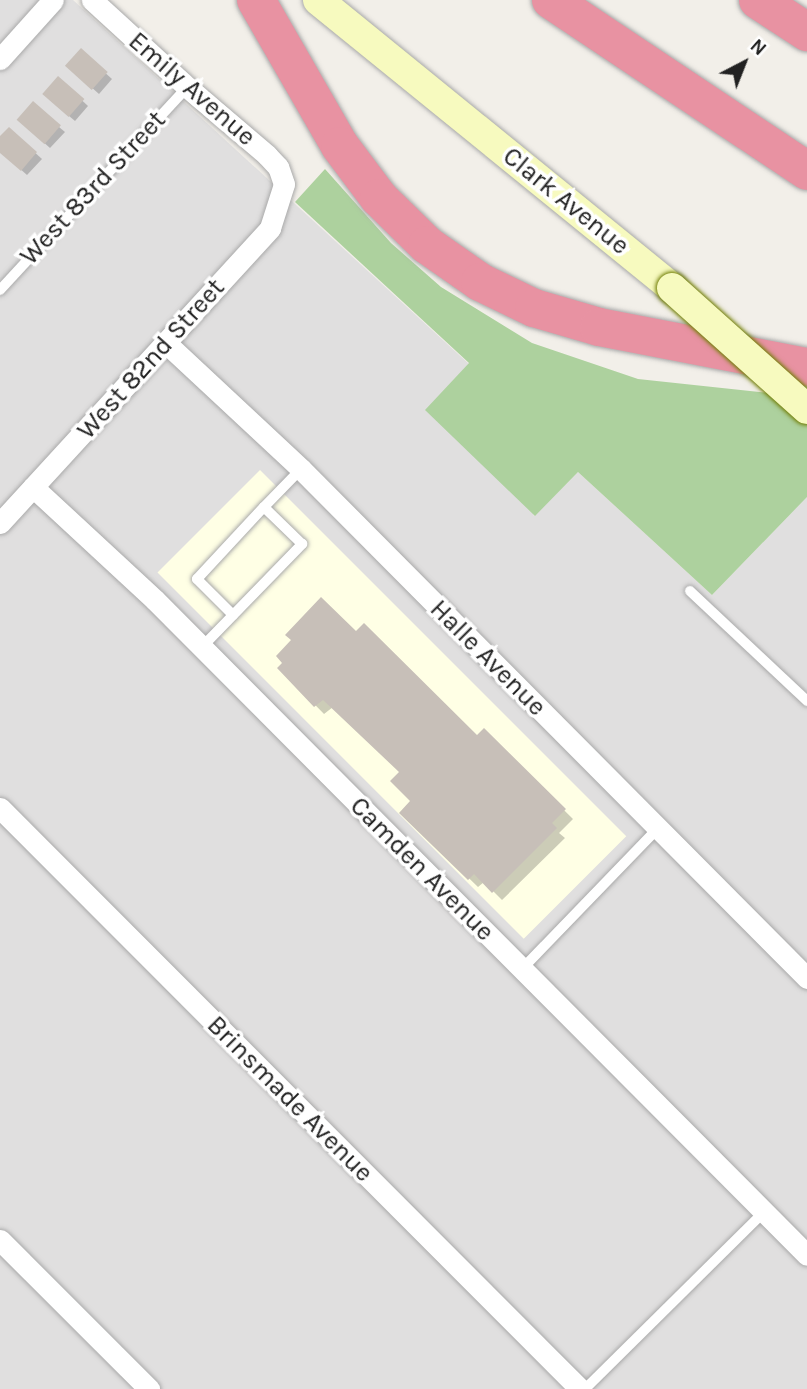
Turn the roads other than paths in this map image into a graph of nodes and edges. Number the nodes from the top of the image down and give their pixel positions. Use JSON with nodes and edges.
{"nodes":[{"id":1,"x":53,"y":0,"type":"edge"},
{"id":2,"x":92,"y":0,"type":"edge"},
{"id":3,"x":256,"y":0,"type":"edge"},
{"id":4,"x":318,"y":0,"type":"edge"},
{"id":5,"x":551,"y":0,"type":"edge"},
{"id":6,"x":758,"y":0,"type":"edge"},
{"id":7,"x":807,"y":32,"type":"edge"},
{"id":8,"x":0,"y":58,"type":"edge"},
{"id":9,"x":187,"y":87,"type":"junction"},
{"id":10,"x":807,"y":171,"type":"edge"},
{"id":11,"x":284,"y":184,"type":"joint"},
{"id":12,"x":0,"y":290,"type":"edge"},
{"id":13,"x":166,"y":343,"type":"junction"},
{"id":14,"x":807,"y":367,"type":"edge"},
{"id":15,"x":807,"y":409,"type":"edge"},
{"id":16,"x":301,"y":469,"type":"junction"},
{"id":17,"x":33,"y":487,"type":"junction"},
{"id":18,"x":264,"y":507,"type":"junction"},
{"id":19,"x":0,"y":523,"type":"edge"},
{"id":20,"x":690,"y":591,"type":"dead end"},
{"id":21,"x":233,"y":615,"type":"junction"},
{"id":22,"x":202,"y":647,"type":"junction"},
{"id":23,"x":807,"y":701,"type":"edge"},
{"id":24,"x":0,"y":808,"type":"edge"},
{"id":25,"x":658,"y":828,"type":"junction"},
{"id":26,"x":522,"y":969,"type":"junction"},
{"id":27,"x":807,"y":978,"type":"edge"},
{"id":28,"x":764,"y":1212,"type":"junction"},
{"id":29,"x":0,"y":1240,"type":"edge"},
{"id":30,"x":807,"y":1255,"type":"edge"},
{"id":31,"x":149,"y":1389,"type":"edge"},
{"id":32,"x":583,"y":1389,"type":"edge"}],
"edges":[{"from":1,"to":8,"type":"street"},
{"from":2,"to":9,"type":"street","name":"Emily Avenue"},
{"from":3,"to":14,"type":"highway"},
{"from":4,"to":15,"type":"street","name":"Clark Avenue","bridge":true},
{"from":5,"to":10,"type":"highway"},
{"from":6,"to":7,"type":"highway"},
{"from":9,"to":11,"type":"street","name":"Emily Avenue"},
{"from":9,"to":12,"type":"lane","name":"West 83rd Street"},
{"from":11,"to":13,"type":"street","name":"West 82nd Street"},
{"from":13,"to":16,"type":"street","name":"Halle Avenue"},
{"from":13,"to":17,"type":"street","name":"West 82nd Street"},
{"from":16,"to":18,"type":"lane"},
{"from":16,"to":25,"type":"street","name":"Halle Avenue"},
{"from":17,"to":19,"type":"street","name":"West 82nd Street"},
{"from":17,"to":22,"type":"street","name":"Camden Avenue"},
{"from":18,"to":21,"type":"lane"},
{"from":18,"to":21,"type":"lane"},
{"from":20,"to":23,"type":"lane"},
{"from":21,"to":22,"type":"lane"},
{"from":22,"to":26,"type":"street","name":"Camden Avenue"},
{"from":24,"to":32,"type":"street","name":"Brinsmade Avenue"},
{"from":25,"to":26,"type":"lane"},
{"from":25,"to":27,"type":"street","name":"Halle Avenue"},
{"from":26,"to":28,"type":"street","name":"Camden Avenue"},
{"from":28,"to":30,"type":"street","name":"Camden Avenue"},
{"from":28,"to":32,"type":"lane"},
{"from":29,"to":31,"type":"street"}]}
